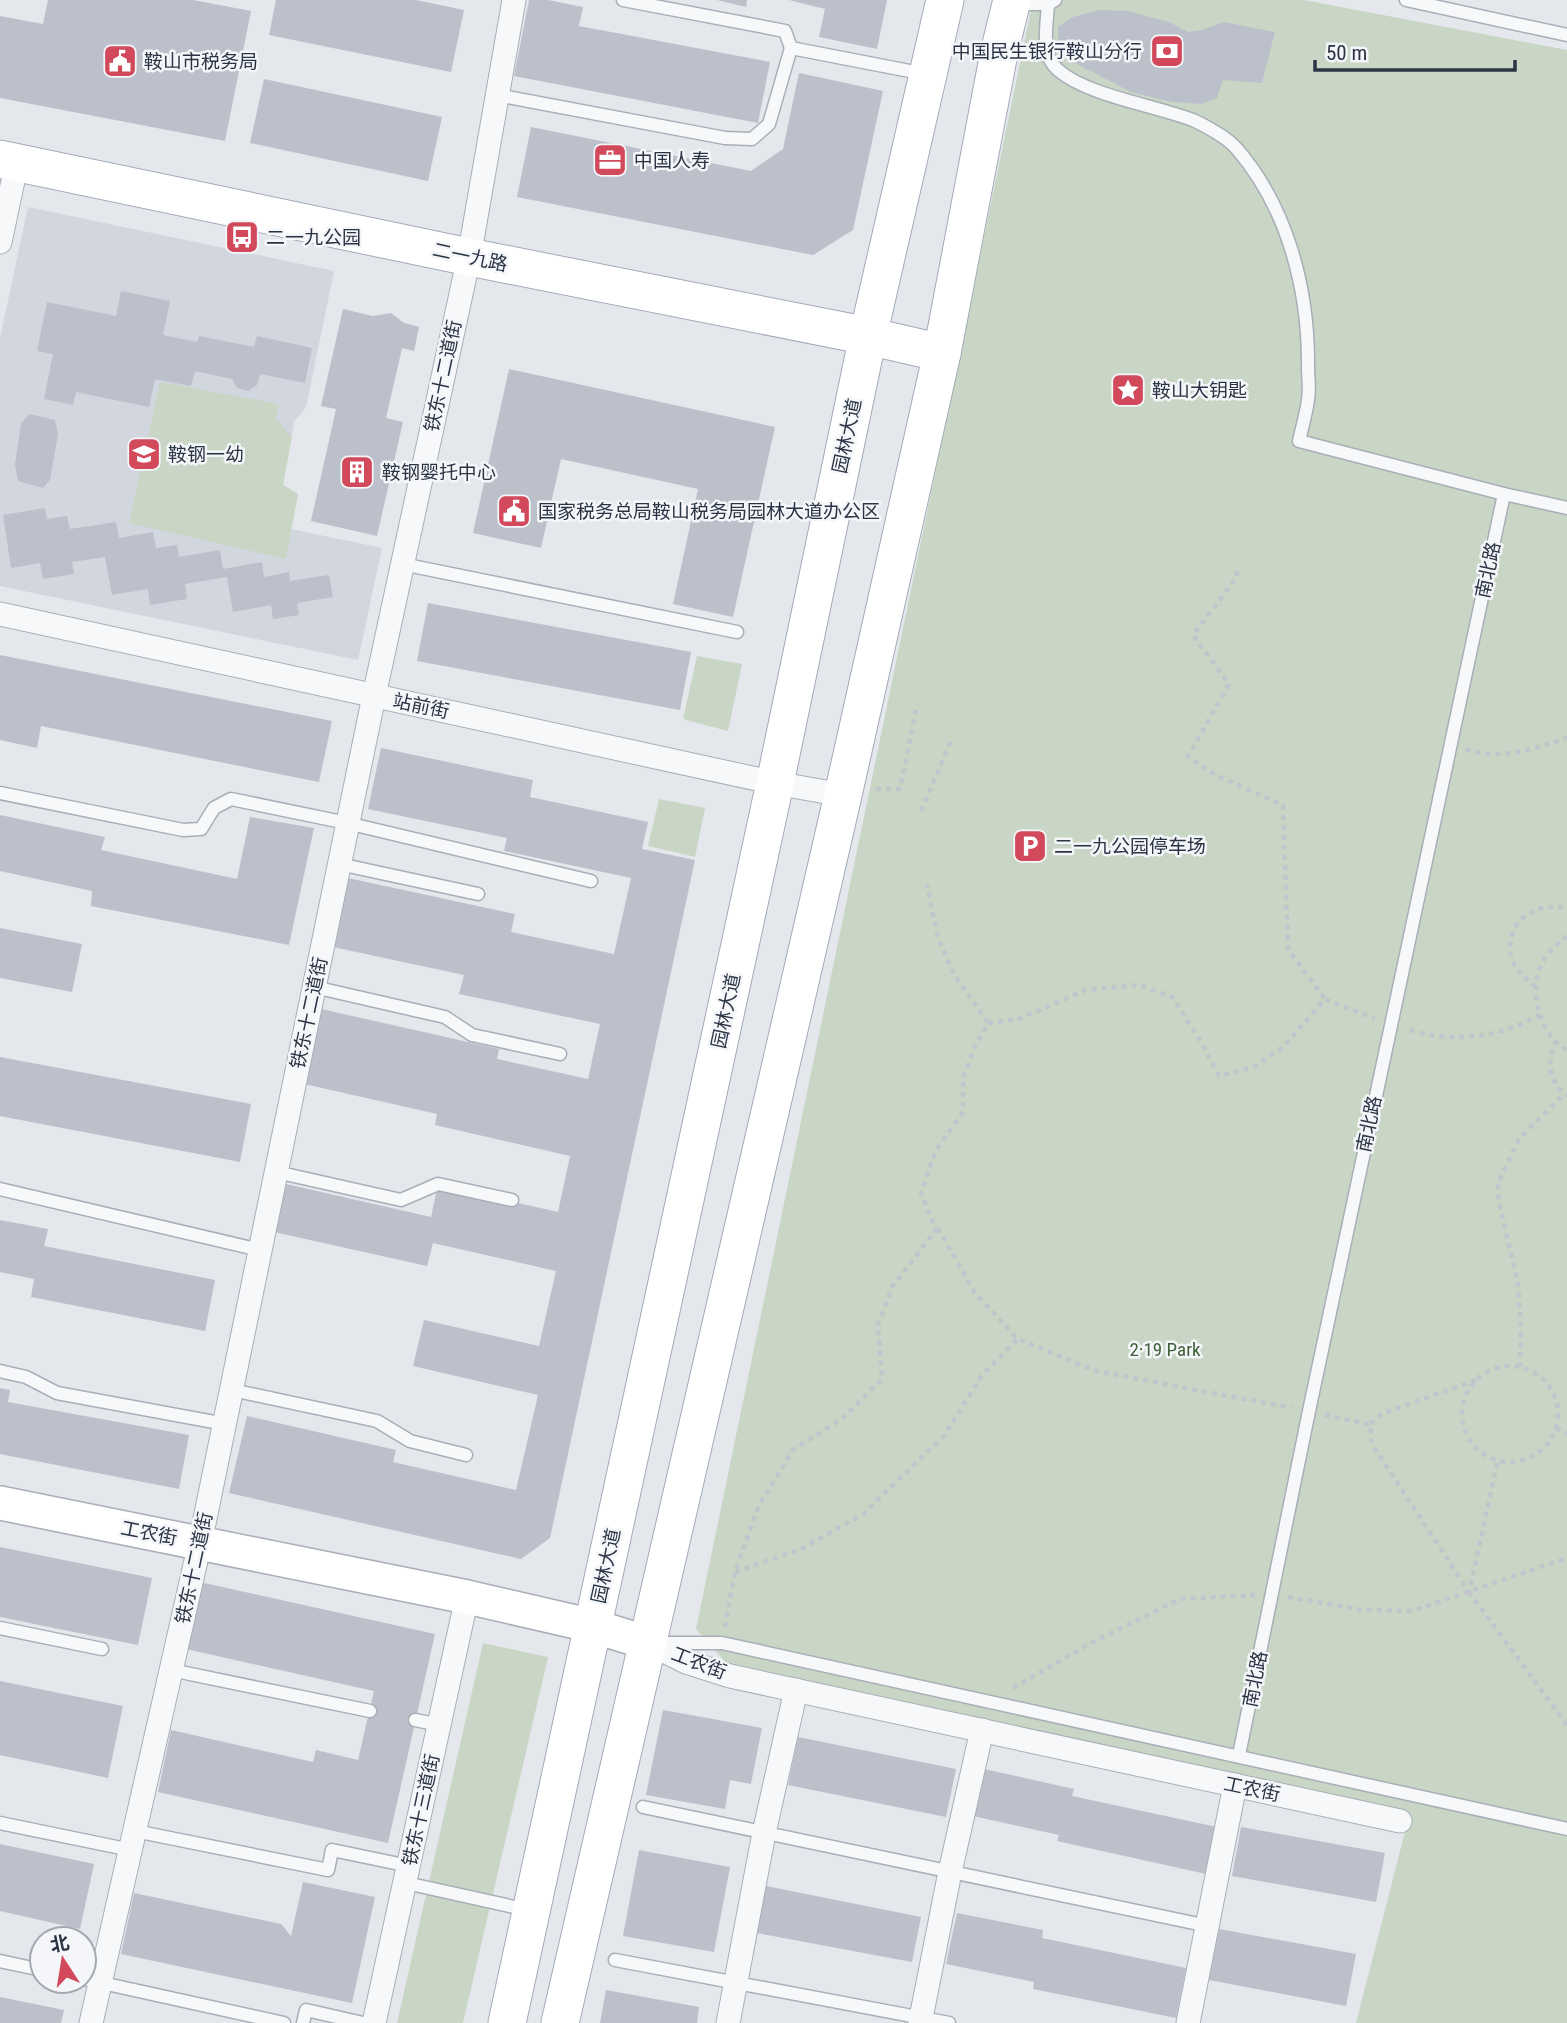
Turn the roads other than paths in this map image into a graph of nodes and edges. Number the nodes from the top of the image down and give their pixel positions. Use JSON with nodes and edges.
{"nodes":[{"id":1,"x":514,"y":0,"type":"edge"},
{"id":2,"x":622,"y":0,"type":"edge"},
{"id":3,"x":945,"y":0,"type":"edge"},
{"id":4,"x":1406,"y":0,"type":"edge"},
{"id":5,"x":1012,"y":2,"type":"edge"},
{"id":6,"x":1051,"y":2,"type":"edge"},
{"id":7,"x":1567,"y":35,"type":"edge"},
{"id":8,"x":791,"y":48,"type":"junction"},
{"id":9,"x":929,"y":74,"type":"junction"},
{"id":10,"x":497,"y":95,"type":"junction"},
{"id":11,"x":9,"y":160,"type":"edge"},
{"id":12,"x":0,"y":242,"type":"edge"},
{"id":13,"x":469,"y":257,"type":"junction"},
{"id":14,"x":868,"y":336,"type":"junction"},
{"id":15,"x":942,"y":353,"type":"junction"},
{"id":16,"x":1504,"y":494,"type":"junction"},
{"id":17,"x":1567,"y":508,"type":"edge"},
{"id":18,"x":402,"y":564,"type":"junction"},
{"id":19,"x":0,"y":614,"type":"edge"},
{"id":20,"x":737,"y":632,"type":"dead end"},
{"id":21,"x":374,"y":696,"type":"junction"},
{"id":22,"x":775,"y":783,"type":"junction"},
{"id":23,"x":0,"y":793,"type":"edge"},
{"id":24,"x":843,"y":795,"type":"junction"},
{"id":25,"x":348,"y":823,"type":"junction"},
{"id":26,"x":339,"y":864,"type":"junction"},
{"id":27,"x":591,"y":881,"type":"dead end"},
{"id":28,"x":478,"y":894,"type":"dead end"},
{"id":29,"x":314,"y":987,"type":"junction"},
{"id":30,"x":560,"y":1054,"type":"dead end"},
{"id":31,"x":276,"y":1172,"type":"junction"},
{"id":32,"x":0,"y":1189,"type":"edge"},
{"id":33,"x":512,"y":1200,"type":"dead end"},
{"id":34,"x":260,"y":1250,"type":"junction"},
{"id":35,"x":0,"y":1371,"type":"edge"},
{"id":36,"x":232,"y":1390,"type":"junction"},
{"id":37,"x":225,"y":1424,"type":"junction"},
{"id":38,"x":466,"y":1455,"type":"dead end"},
{"id":39,"x":0,"y":1503,"type":"edge"},
{"id":40,"x":200,"y":1543,"type":"junction"},
{"id":41,"x":603,"y":1580,"type":"junction"},
{"id":42,"x":467,"y":1597,"type":"junction"},
{"id":43,"x":593,"y":1626,"type":"junction"},
{"id":44,"x":0,"y":1628,"type":"edge"},
{"id":45,"x":648,"y":1643,"type":"junction"},
{"id":46,"x":102,"y":1649,"type":"dead end"},
{"id":47,"x":171,"y":1670,"type":"junction"},
{"id":48,"x":796,"y":1690,"type":"junction"},
{"id":49,"x":370,"y":1711,"type":"dead end"},
{"id":50,"x":415,"y":1720,"type":"dead end"},
{"id":51,"x":440,"y":1725,"type":"junction"},
{"id":52,"x":982,"y":1730,"type":"junction"},
{"id":53,"x":1239,"y":1755,"type":"junction"},
{"id":54,"x":1236,"y":1785,"type":"junction"},
{"id":55,"x":643,"y":1807,"type":"dead end"},
{"id":56,"x":1400,"y":1821,"type":"dead end"},
{"id":57,"x":0,"y":1823,"type":"edge"},
{"id":58,"x":1567,"y":1829,"type":"edge"},
{"id":59,"x":764,"y":1833,"type":"junction"},
{"id":60,"x":133,"y":1840,"type":"junction"},
{"id":61,"x":950,"y":1872,"type":"junction"},
{"id":62,"x":407,"y":1874,"type":"junction"},
{"id":63,"x":530,"y":1910,"type":"junction"},
{"id":64,"x":1208,"y":1926,"type":"junction"},
{"id":65,"x":98,"y":1960,"type":"edge"},
{"id":66,"x":615,"y":1960,"type":"dead end"},
{"id":67,"x":0,"y":1961,"type":"edge"},
{"id":68,"x":28,"y":1967,"type":"edge"},
{"id":69,"x":98,"y":1982,"type":"edge"},
{"id":70,"x":735,"y":1983,"type":"junction"},
{"id":71,"x":92,"y":1995,"type":"edge"},
{"id":72,"x":921,"y":2020,"type":"edge"},
{"id":73,"x":91,"y":2023,"type":"edge"},
{"id":74,"x":284,"y":2023,"type":"edge"},
{"id":75,"x":303,"y":2023,"type":"edge"},
{"id":76,"x":363,"y":2023,"type":"edge"},
{"id":77,"x":374,"y":2023,"type":"edge"},
{"id":78,"x":507,"y":2023,"type":"edge"},
{"id":79,"x":560,"y":2023,"type":"edge"},
{"id":80,"x":728,"y":2023,"type":"edge"},
{"id":81,"x":949,"y":2023,"type":"edge"},
{"id":82,"x":1188,"y":2023,"type":"edge"}],
"edges":[{"from":1,"to":10,"type":"street","name":"铁东十二道街"},
{"from":2,"to":8,"type":"lane"},
{"from":3,"to":9,"type":"main road","name":"园林大道"},
{"from":4,"to":7,"type":"lane"},
{"from":5,"to":6,"type":"lane"},
{"from":5,"to":15,"type":"main road"},
{"from":6,"to":16,"type":"lane"},
{"from":8,"to":9,"type":"lane"},
{"from":8,"to":10,"type":"lane"},
{"from":9,"to":14,"type":"main road","name":"园林大道"},
{"from":10,"to":13,"type":"street","name":"铁东十二道街"},
{"from":11,"to":12,"type":"street"},
{"from":11,"to":13,"type":"main road","name":"二一九路"},
{"from":13,"to":14,"type":"main road","name":"二一九路"},
{"from":13,"to":18,"type":"street","name":"铁东十二道街"},
{"from":14,"to":15,"type":"main road","name":"二一九路"},
{"from":14,"to":22,"type":"main road","name":"园林大道"},
{"from":15,"to":24,"type":"main road"},
{"from":16,"to":17,"type":"lane"},
{"from":16,"to":53,"type":"lane","name":"南北路"},
{"from":18,"to":20,"type":"lane"},
{"from":18,"to":21,"type":"street","name":"铁东十二道街"},
{"from":19,"to":21,"type":"street","name":"站前街"},
{"from":21,"to":22,"type":"street","name":"站前街"},
{"from":21,"to":25,"type":"street","name":"铁东十二道街"},
{"from":22,"to":24,"type":"street","name":"站前街"},
{"from":22,"to":41,"type":"main road","name":"园林大道"},
{"from":23,"to":25,"type":"lane"},
{"from":24,"to":45,"type":"main road"},
{"from":25,"to":26,"type":"street","name":"铁东十二道街"},
{"from":25,"to":27,"type":"lane"},
{"from":26,"to":28,"type":"lane"},
{"from":26,"to":29,"type":"street","name":"铁东十二道街"},
{"from":29,"to":30,"type":"lane"},
{"from":29,"to":31,"type":"street","name":"铁东十二道街"},
{"from":31,"to":33,"type":"lane"},
{"from":31,"to":34,"type":"street","name":"铁东十二道街"},
{"from":32,"to":34,"type":"lane"},
{"from":34,"to":36,"type":"street","name":"铁东十二道街"},
{"from":35,"to":37,"type":"lane"},
{"from":36,"to":37,"type":"street","name":"铁东十二道街"},
{"from":36,"to":38,"type":"lane"},
{"from":37,"to":40,"type":"street","name":"铁东十二道街"},
{"from":39,"to":40,"type":"street","name":"工农街"},
{"from":40,"to":42,"type":"street","name":"工农街"},
{"from":40,"to":47,"type":"street","name":"铁东十二道街"},
{"from":41,"to":43,"type":"main road","name":"园林大道"},
{"from":41,"to":45,"type":"street"},
{"from":42,"to":43,"type":"street","name":"工农街"},
{"from":42,"to":51,"type":"street","name":"铁东十三道街"},
{"from":43,"to":45,"type":"street","name":"工农街"},
{"from":43,"to":63,"type":"main road","name":"园林大道"},
{"from":44,"to":46,"type":"lane"},
{"from":45,"to":48,"type":"street","name":"工农街"},
{"from":45,"to":53,"type":"lane"},
{"from":45,"to":79,"type":"main road"},
{"from":47,"to":49,"type":"lane"},
{"from":47,"to":60,"type":"street","name":"铁东十二道街"},
{"from":48,"to":52,"type":"street","name":"工农街"},
{"from":48,"to":59,"type":"street"},
{"from":50,"to":51,"type":"lane"},
{"from":51,"to":62,"type":"street","name":"铁东十三道街"},
{"from":52,"to":54,"type":"street","name":"工农街"},
{"from":52,"to":61,"type":"street"},
{"from":53,"to":58,"type":"lane"},
{"from":54,"to":56,"type":"street","name":"工农街"},
{"from":54,"to":64,"type":"street"},
{"from":55,"to":59,"type":"lane"},
{"from":57,"to":60,"type":"lane"},
{"from":59,"to":61,"type":"lane"},
{"from":59,"to":70,"type":"street"},
{"from":60,"to":62,"type":"lane"},
{"from":60,"to":65,"type":"street","name":"铁东十二道街"},
{"from":61,"to":64,"type":"lane"},
{"from":61,"to":72,"type":"street"},
{"from":62,"to":63,"type":"lane"},
{"from":62,"to":77,"type":"street","name":"铁东十三道街"},
{"from":63,"to":78,"type":"main road","name":"园林大道"},
{"from":64,"to":82,"type":"street"},
{"from":66,"to":70,"type":"lane"},
{"from":67,"to":68,"type":"lane"},
{"from":69,"to":74,"type":"lane"},
{"from":70,"to":72,"type":"lane"},
{"from":70,"to":80,"type":"street"},
{"from":71,"to":73,"type":"street","name":"铁东十二道街"},
{"from":72,"to":81,"type":"lane"},
{"from":75,"to":76,"type":"lane"}]}
